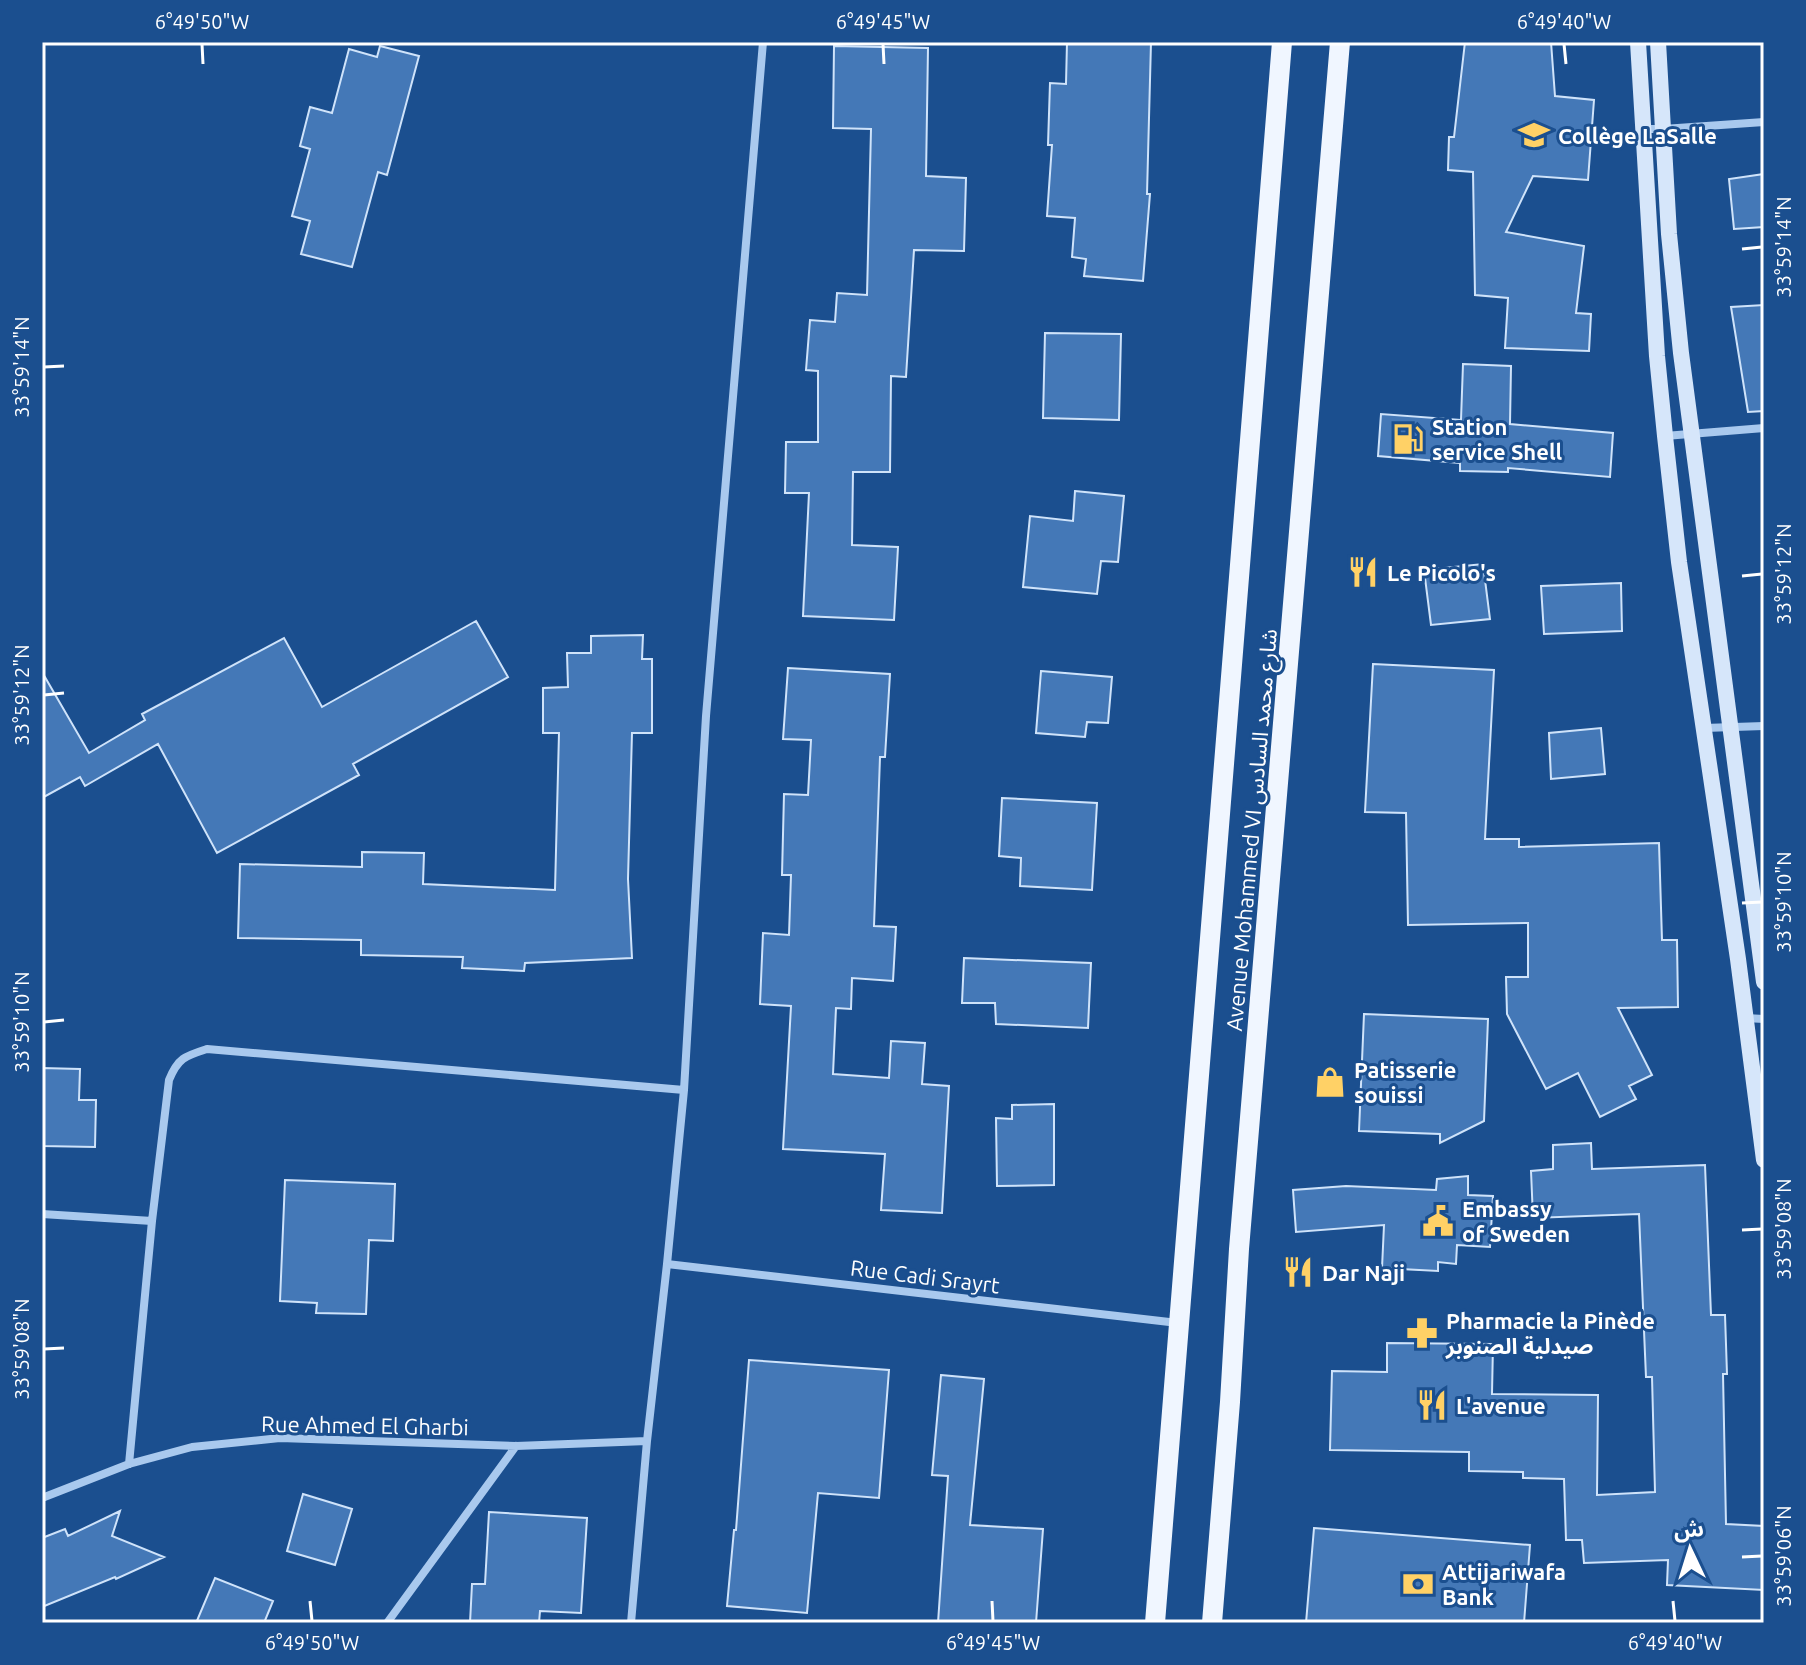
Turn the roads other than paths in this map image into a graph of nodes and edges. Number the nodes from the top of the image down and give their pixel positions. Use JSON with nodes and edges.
{"nodes":[{"id":1,"x":763,"y":42,"type":"edge"},
{"id":2,"x":1282,"y":42,"type":"edge"},
{"id":3,"x":1340,"y":42,"type":"edge"},
{"id":4,"x":1638,"y":42,"type":"edge"},
{"id":5,"x":1658,"y":42,"type":"edge"},
{"id":6,"x":1764,"y":122,"type":"edge"},
{"id":7,"x":1643,"y":129,"type":"junction"},
{"id":8,"x":1663,"y":129,"type":"junction"},
{"id":9,"x":1764,"y":428,"type":"edge"},
{"id":10,"x":1692,"y":434,"type":"junction"},
{"id":11,"x":1665,"y":436,"type":"junction"},
{"id":12,"x":1764,"y":726,"type":"edge"},
{"id":13,"x":1703,"y":728,"type":"junction"},
{"id":14,"x":1730,"y":728,"type":"junction"},
{"id":15,"x":1764,"y":982,"type":"edge"},
{"id":16,"x":1745,"y":1018,"type":"junction"},
{"id":17,"x":1764,"y":1019,"type":"edge"},
{"id":18,"x":684,"y":1090,"type":"junction"},
{"id":19,"x":1764,"y":1160,"type":"edge"},
{"id":20,"x":42,"y":1214,"type":"edge"},
{"id":21,"x":152,"y":1221,"type":"junction"},
{"id":22,"x":667,"y":1264,"type":"junction"},
{"id":23,"x":1179,"y":1323,"type":"junction"},
{"id":24,"x":647,"y":1441,"type":"junction"},
{"id":25,"x":516,"y":1446,"type":"junction"},
{"id":26,"x":129,"y":1464,"type":"junction"},
{"id":27,"x":42,"y":1498,"type":"edge"},
{"id":28,"x":387,"y":1623,"type":"edge"},
{"id":29,"x":631,"y":1623,"type":"edge"},
{"id":30,"x":1155,"y":1623,"type":"edge"},
{"id":31,"x":1212,"y":1623,"type":"edge"}],
"edges":[{"from":1,"to":18,"type":"street"},
{"from":2,"to":23,"type":"main road","name":"Avenue Mohammed VI شارع محمد السادس"},
{"from":3,"to":31,"type":"main road","name":"Avenue Mohammed VI شارع محمد السادس"},
{"from":4,"to":7,"type":"main road"},
{"from":5,"to":8,"type":"main road"},
{"from":6,"to":8,"type":"street"},
{"from":7,"to":8,"type":"street"},
{"from":7,"to":11,"type":"main road"},
{"from":8,"to":10,"type":"main road"},
{"from":9,"to":10,"type":"street"},
{"from":10,"to":11,"type":"street"},
{"from":10,"to":14,"type":"main road"},
{"from":11,"to":13,"type":"main road"},
{"from":12,"to":14,"type":"street"},
{"from":13,"to":14,"type":"street"},
{"from":13,"to":16,"type":"main road"},
{"from":14,"to":15,"type":"main road"},
{"from":16,"to":17,"type":"street"},
{"from":16,"to":19,"type":"main road"},
{"from":18,"to":21,"type":"street"},
{"from":18,"to":22,"type":"street"},
{"from":20,"to":21,"type":"street"},
{"from":21,"to":26,"type":"street"},
{"from":22,"to":23,"type":"street","name":"Rue Cadi Srayrt"},
{"from":22,"to":24,"type":"street"},
{"from":23,"to":30,"type":"main road","name":"Avenue Mohammed VI شارع محمد السادس"},
{"from":24,"to":25,"type":"street","name":"Rue Ahmed El Gharbi"},
{"from":24,"to":29,"type":"street"},
{"from":25,"to":26,"type":"street","name":"Rue Ahmed El Gharbi"},
{"from":25,"to":28,"type":"street"},
{"from":26,"to":27,"type":"street","name":"Rue Ahmed El Gharbi"}]}
